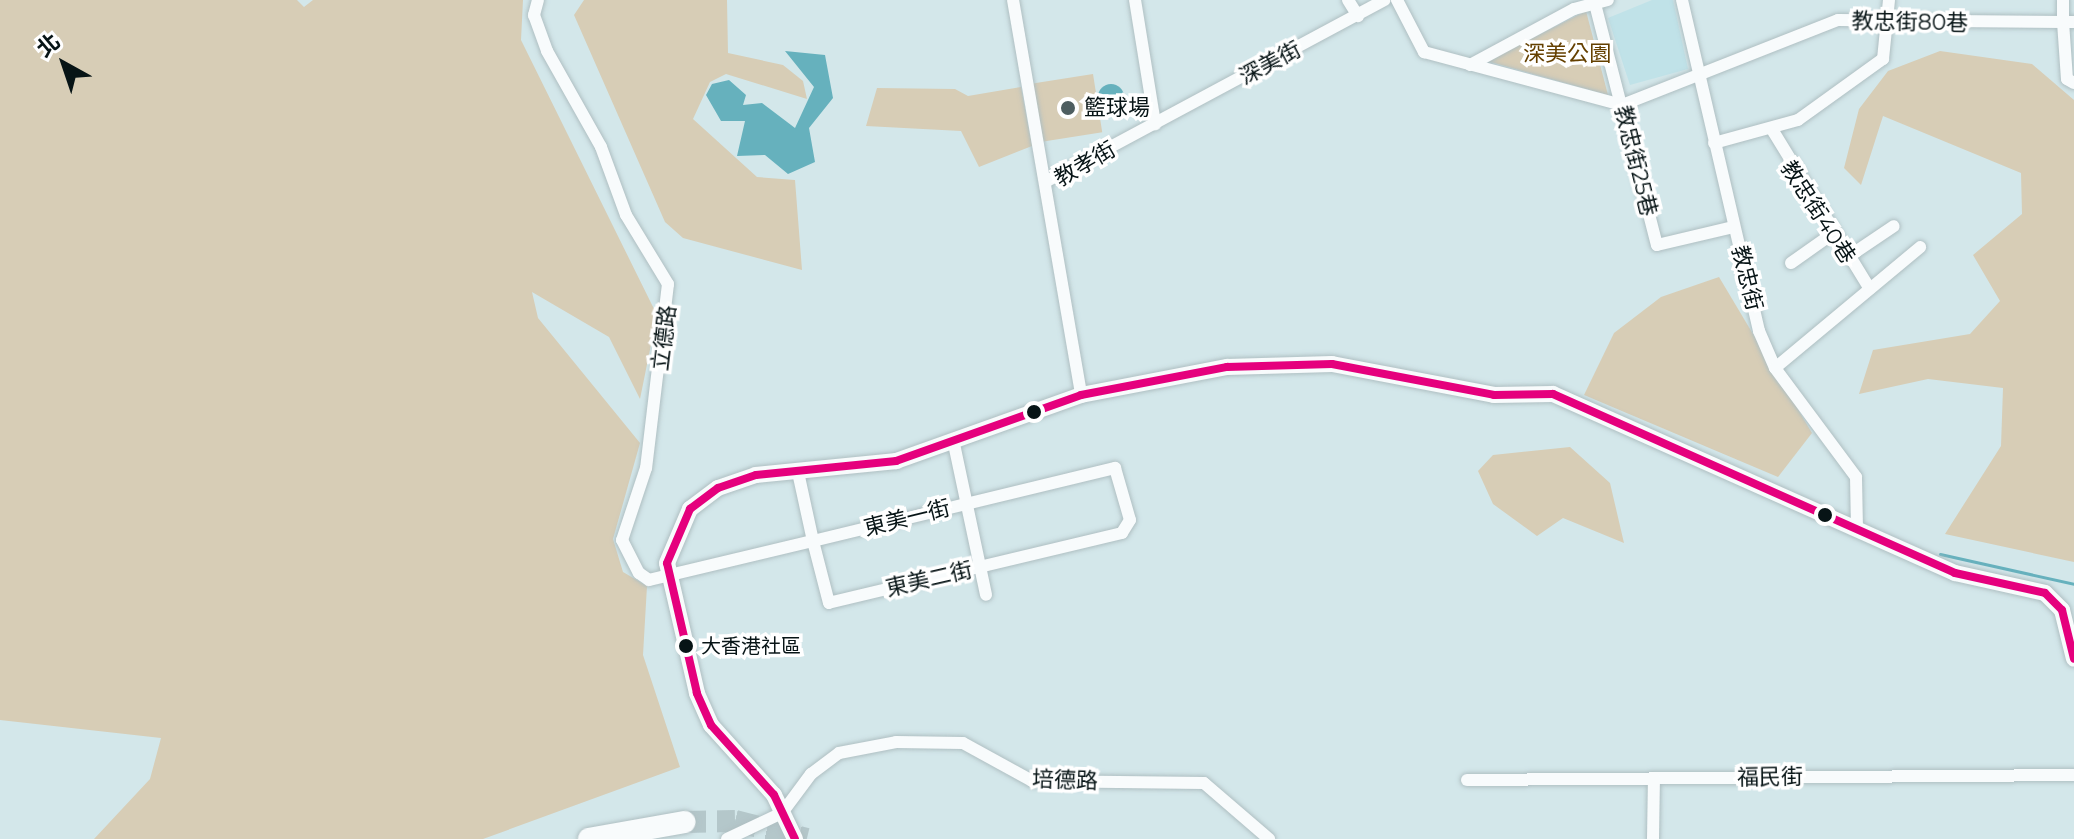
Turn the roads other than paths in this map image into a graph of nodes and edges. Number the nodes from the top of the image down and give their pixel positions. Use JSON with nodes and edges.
{"nodes":[{"id":1,"x":538,"y":0,"type":"edge"},
{"id":2,"x":1013,"y":0,"type":"edge"},
{"id":3,"x":1135,"y":0,"type":"edge"},
{"id":4,"x":1348,"y":0,"type":"edge"},
{"id":5,"x":1385,"y":0,"type":"edge"},
{"id":6,"x":1397,"y":0,"type":"edge"},
{"id":7,"x":1682,"y":0,"type":"edge"},
{"id":8,"x":1889,"y":0,"type":"edge"},
{"id":9,"x":2063,"y":0,"type":"edge"},
{"id":10,"x":1599,"y":1,"type":"edge"},
{"id":11,"x":1358,"y":16,"type":"junction"},
{"id":12,"x":2069,"y":22,"type":"edge"},
{"id":13,"x":1889,"y":24,"type":"junction"},
{"id":14,"x":1470,"y":65,"type":"junction"},
{"id":15,"x":1696,"y":71,"type":"junction"},
{"id":16,"x":2074,"y":83,"type":"edge"},
{"id":17,"x":1622,"y":105,"type":"junction"},
{"id":18,"x":1155,"y":124,"type":"junction"},
{"id":19,"x":1773,"y":131,"type":"junction"},
{"id":20,"x":1714,"y":143,"type":"junction"},
{"id":21,"x":1047,"y":181,"type":"junction"},
{"id":22,"x":1894,"y":226,"type":"dead end"},
{"id":23,"x":1734,"y":227,"type":"junction"},
{"id":24,"x":1832,"y":234,"type":"junction"},
{"id":25,"x":1920,"y":247,"type":"dead end"},
{"id":26,"x":1848,"y":257,"type":"junction"},
{"id":27,"x":1791,"y":263,"type":"dead end"},
{"id":28,"x":1870,"y":289,"type":"junction"},
{"id":29,"x":1775,"y":368,"type":"junction"},
{"id":30,"x":1081,"y":395,"type":"junction"},
{"id":31,"x":954,"y":444,"type":"junction"},
{"id":32,"x":798,"y":472,"type":"junction"},
{"id":33,"x":1129,"y":496,"type":"joint"},
{"id":34,"x":967,"y":504,"type":"junction"},
{"id":35,"x":1857,"y":531,"type":"junction"},
{"id":36,"x":813,"y":541,"type":"junction"},
{"id":37,"x":981,"y":567,"type":"junction"},
{"id":38,"x":668,"y":575,"type":"junction"},
{"id":39,"x":986,"y":595,"type":"dead end"},
{"id":40,"x":2074,"y":659,"type":"edge"},
{"id":41,"x":2074,"y":775,"type":"edge"},
{"id":42,"x":1654,"y":778,"type":"junction"},
{"id":43,"x":1467,"y":780,"type":"dead end"},
{"id":44,"x":782,"y":813,"type":"junction"},
{"id":45,"x":684,"y":822,"type":"tunnel mouth"},
{"id":46,"x":589,"y":839,"type":"edge"},
{"id":47,"x":727,"y":839,"type":"edge"},
{"id":48,"x":795,"y":839,"type":"edge"},
{"id":49,"x":1269,"y":839,"type":"edge"},
{"id":50,"x":1653,"y":839,"type":"edge"}],
"edges":[{"from":1,"to":38,"type":"street","name":"立德路"},
{"from":2,"to":21,"type":"street"},
{"from":3,"to":18,"type":"street"},
{"from":4,"to":11,"type":"street"},
{"from":5,"to":11,"type":"street","name":"深美街"},
{"from":6,"to":14,"type":"street"},
{"from":7,"to":15,"type":"street","name":"教忠街"},
{"from":8,"to":13,"type":"street"},
{"from":9,"to":12,"type":"street"},
{"from":10,"to":14,"type":"street"},
{"from":10,"to":17,"type":"street","name":"教忠街25巷"},
{"from":11,"to":18,"type":"street","name":"深美街"},
{"from":12,"to":13,"type":"street","name":"教忠街80巷"},
{"from":12,"to":16,"type":"street"},
{"from":13,"to":15,"type":"street","name":"教忠街80巷"},
{"from":13,"to":19,"type":"street"},
{"from":14,"to":17,"type":"street"},
{"from":15,"to":17,"type":"street","name":"教忠街80巷"},
{"from":15,"to":20,"type":"street","name":"教忠街"},
{"from":17,"to":23,"type":"street","name":"教忠街25巷"},
{"from":18,"to":21,"type":"street","name":"教孝街"},
{"from":19,"to":20,"type":"street"},
{"from":19,"to":24,"type":"street","name":"教忠街40巷"},
{"from":20,"to":23,"type":"street","name":"教忠街"},
{"from":21,"to":30,"type":"street","name":"教孝街"},
{"from":22,"to":26,"type":"street"},
{"from":23,"to":29,"type":"street","name":"教忠街"},
{"from":24,"to":26,"type":"street","name":"教忠街40巷"},
{"from":24,"to":27,"type":"street"},
{"from":25,"to":28,"type":"street","name":"教忠街40巷"},
{"from":26,"to":28,"type":"street","name":"教忠街40巷"},
{"from":28,"to":29,"type":"street","name":"教忠街40巷"},
{"from":29,"to":35,"type":"street","name":"教忠街"},
{"from":30,"to":31,"type":"street"},
{"from":30,"to":35,"type":"street"},
{"from":31,"to":32,"type":"street"},
{"from":31,"to":34,"type":"street"},
{"from":32,"to":36,"type":"street","name":"東美二街"},
{"from":32,"to":38,"type":"street"},
{"from":33,"to":34,"type":"street","name":"東美一街"},
{"from":33,"to":37,"type":"street","name":"東美二街"},
{"from":34,"to":36,"type":"street","name":"東美一街"},
{"from":34,"to":37,"type":"street"},
{"from":35,"to":40,"type":"street"},
{"from":36,"to":37,"type":"street","name":"東美二街"},
{"from":36,"to":38,"type":"street","name":"東美一街"},
{"from":37,"to":39,"type":"street"},
{"from":38,"to":44,"type":"street"},
{"from":41,"to":42,"type":"street","name":"福民街"},
{"from":42,"to":43,"type":"street","name":"福民街"},
{"from":42,"to":50,"type":"street"},
{"from":44,"to":47,"type":"street"},
{"from":44,"to":48,"type":"street"},
{"from":44,"to":49,"type":"street","name":"培德路"},
{"from":45,"to":46,"type":"highway"}]}
